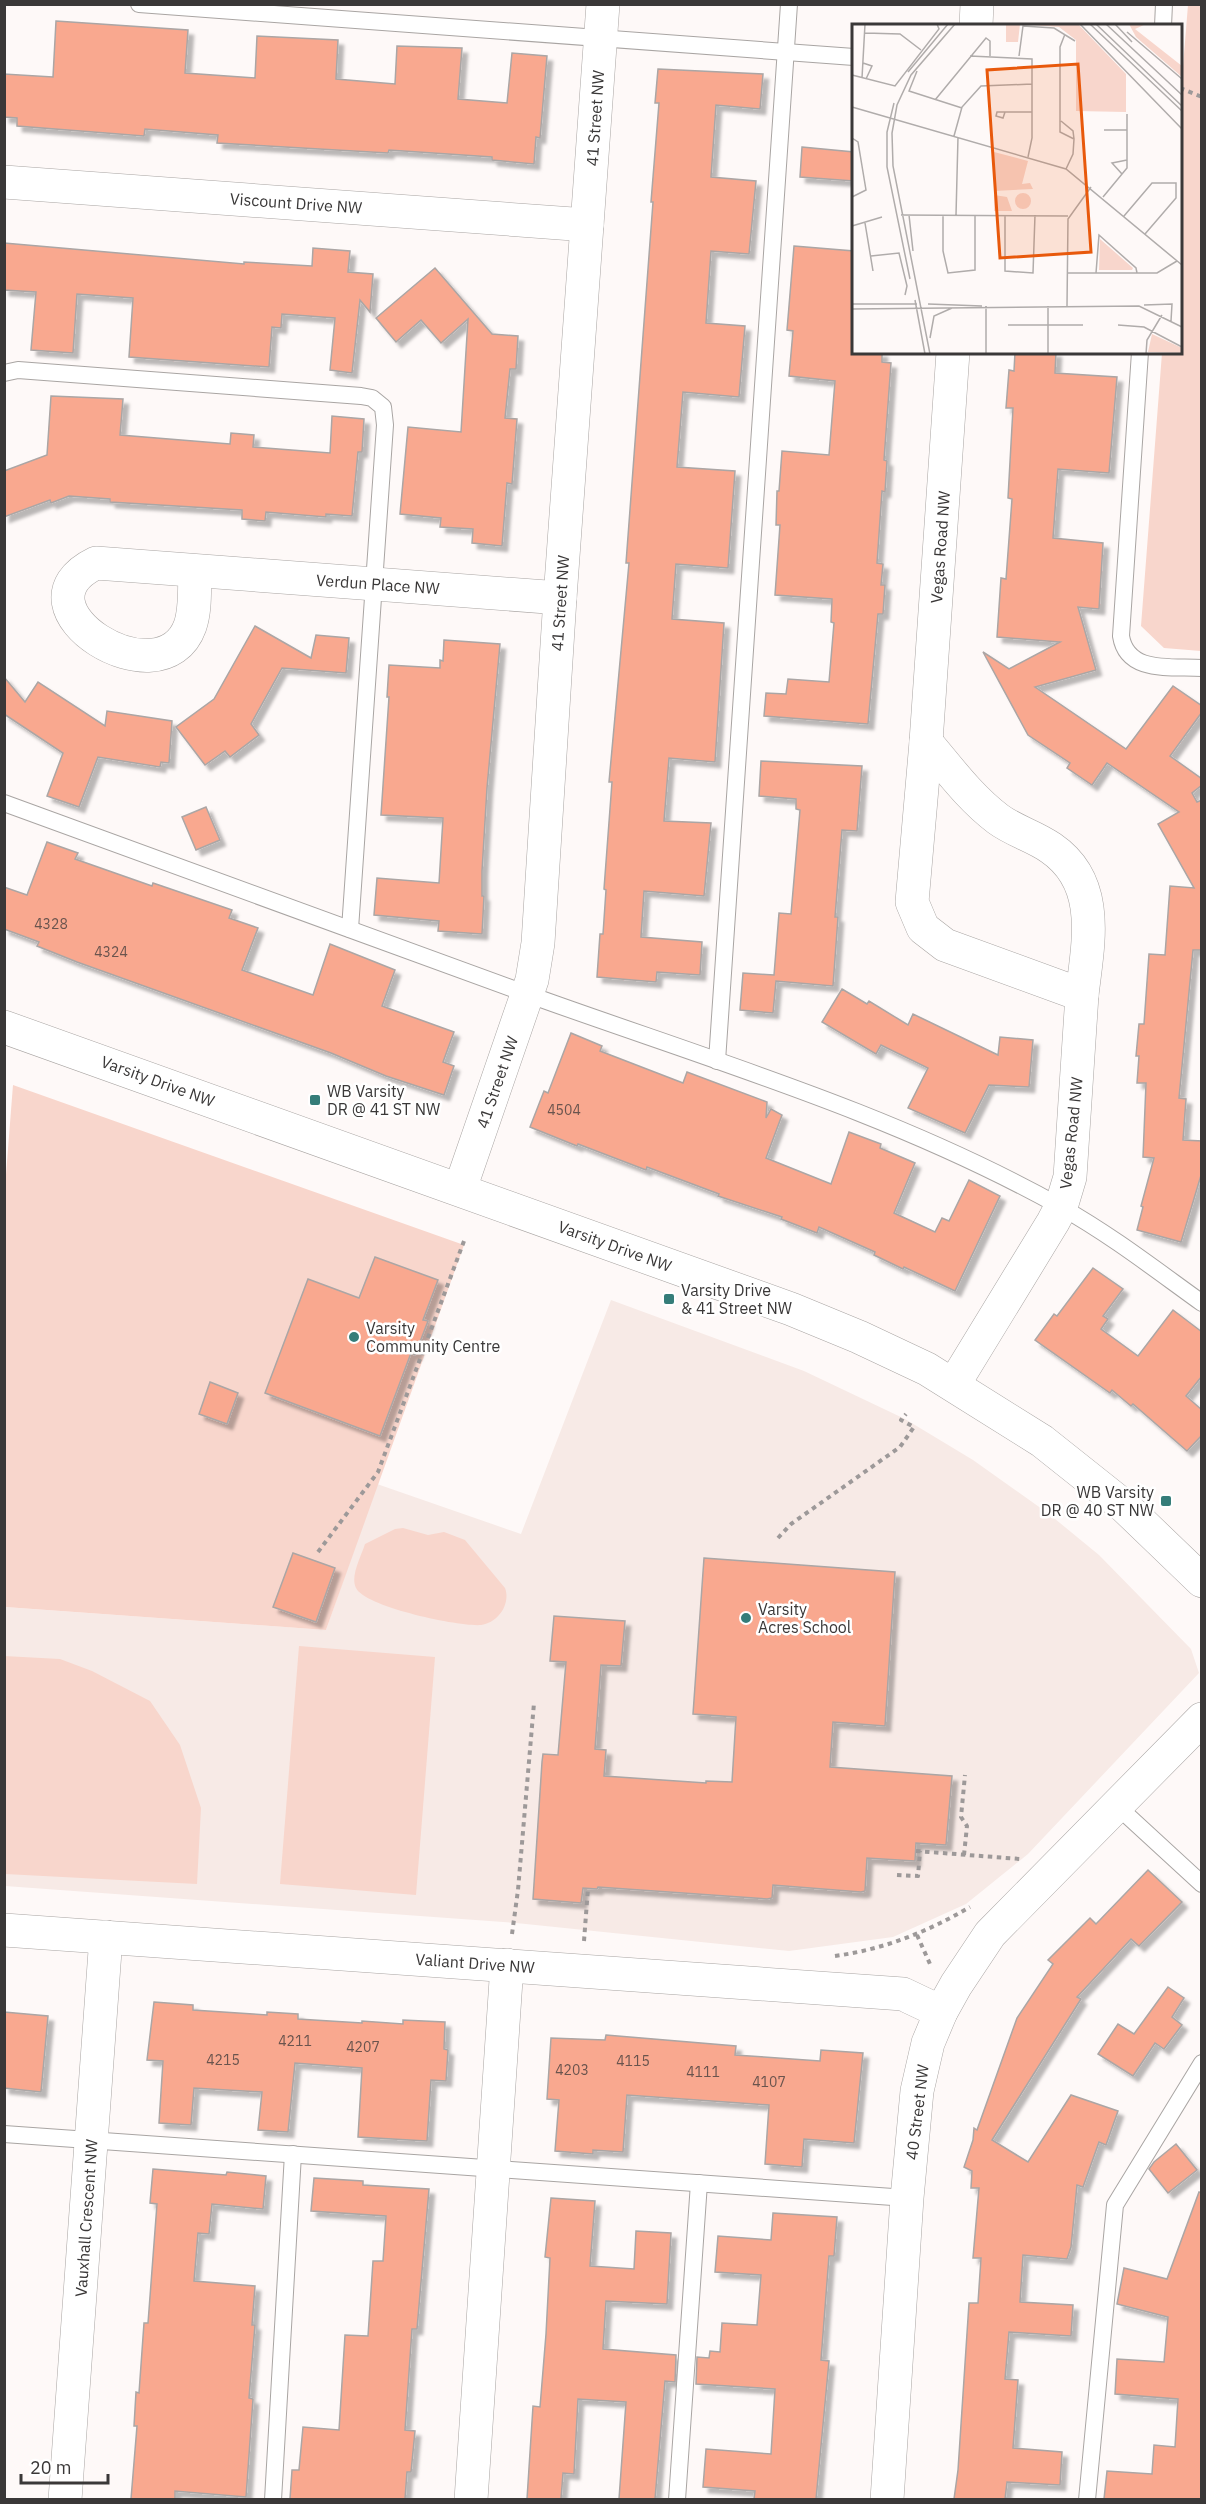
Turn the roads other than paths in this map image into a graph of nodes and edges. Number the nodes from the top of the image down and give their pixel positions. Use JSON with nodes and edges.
{"nodes":[{"id":1,"x":139,"y":4,"type":"edge"},
{"id":2,"x":603,"y":4,"type":"edge"},
{"id":3,"x":789,"y":4,"type":"edge"},
{"id":4,"x":977,"y":4,"type":"edge"},
{"id":5,"x":1164,"y":4,"type":"edge"},
{"id":6,"x":226,"y":8,"type":"edge"},
{"id":7,"x":976,"y":24,"type":"edge"},
{"id":8,"x":1163,"y":24,"type":"edge"},
{"id":9,"x":600,"y":38,"type":"junction"},
{"id":10,"x":786,"y":52,"type":"junction"},
{"id":11,"x":852,"y":57,"type":"edge"},
{"id":12,"x":4,"y":182,"type":"edge"},
{"id":13,"x":587,"y":225,"type":"junction"},
{"id":14,"x":953,"y":354,"type":"edge"},
{"id":15,"x":1140,"y":354,"type":"edge"},
{"id":16,"x":4,"y":373,"type":"edge"},
{"id":17,"x":195,"y":570,"type":"dead end"},
{"id":18,"x":375,"y":584,"type":"junction"},
{"id":19,"x":560,"y":597,"type":"junction"},
{"id":20,"x":1202,"y":668,"type":"edge"},
{"id":21,"x":926,"y":742,"type":"junction"},
{"id":22,"x":4,"y":803,"type":"edge"},
{"id":23,"x":350,"y":929,"type":"junction"},
{"id":24,"x":528,"y":994,"type":"junction"},
{"id":25,"x":1082,"y":995,"type":"junction"},
{"id":26,"x":4,"y":1027,"type":"edge"},
{"id":27,"x":717,"y":1061,"type":"junction"},
{"id":28,"x":460,"y":1189,"type":"junction"},
{"id":29,"x":1061,"y":1207,"type":"junction"},
{"id":30,"x":1202,"y":1303,"type":"edge"},
{"id":31,"x":954,"y":1384,"type":"junction"},
{"id":32,"x":1202,"y":1581,"type":"edge"},
{"id":33,"x":1202,"y":1719,"type":"edge"},
{"id":34,"x":1116,"y":1806,"type":"junction"},
{"id":35,"x":1202,"y":1884,"type":"edge"},
{"id":36,"x":4,"y":1930,"type":"edge"},
{"id":37,"x":106,"y":1937,"type":"junction"},
{"id":38,"x":509,"y":1952,"type":"junction"},
{"id":39,"x":941,"y":2012,"type":"junction"},
{"id":40,"x":1202,"y":2062,"type":"edge"},
{"id":41,"x":4,"y":2134,"type":"edge"},
{"id":42,"x":92,"y":2141,"type":"junction"},
{"id":43,"x":293,"y":2154,"type":"junction"},
{"id":44,"x":494,"y":2170,"type":"junction"},
{"id":45,"x":699,"y":2183,"type":"junction"},
{"id":46,"x":908,"y":2198,"type":"junction"},
{"id":47,"x":65,"y":2499,"type":"edge"},
{"id":48,"x":273,"y":2499,"type":"edge"},
{"id":49,"x":471,"y":2499,"type":"edge"},
{"id":50,"x":677,"y":2499,"type":"edge"},
{"id":51,"x":887,"y":2499,"type":"edge"},
{"id":52,"x":1087,"y":2499,"type":"edge"}],
"edges":[{"from":1,"to":6,"type":"lane"},
{"from":2,"to":9,"type":"street","name":"41 Street NW"},
{"from":3,"to":10,"type":"lane"},
{"from":4,"to":7,"type":"street"},
{"from":5,"to":8,"type":"lane"},
{"from":6,"to":9,"type":"lane"},
{"from":9,"to":10,"type":"lane"},
{"from":9,"to":13,"type":"street","name":"41 Street NW"},
{"from":10,"to":11,"type":"lane"},
{"from":10,"to":27,"type":"lane"},
{"from":12,"to":13,"type":"street","name":"Viscount Drive NW"},
{"from":13,"to":19,"type":"street","name":"41 Street NW"},
{"from":14,"to":21,"type":"street","name":"Vegas Road NW"},
{"from":15,"to":20,"type":"lane"},
{"from":16,"to":18,"type":"lane"},
{"from":17,"to":18,"type":"street","name":"Verdun Place NW"},
{"from":18,"to":19,"type":"street","name":"Verdun Place NW"},
{"from":18,"to":23,"type":"lane"},
{"from":19,"to":24,"type":"street","name":"41 Street NW"},
{"from":21,"to":25,"type":"street","name":"Vegas Road NW"},
{"from":21,"to":25,"type":"street","name":"Vegas Road NW"},
{"from":22,"to":23,"type":"lane"},
{"from":23,"to":24,"type":"lane"},
{"from":24,"to":27,"type":"lane"},
{"from":24,"to":28,"type":"street","name":"41 Street NW"},
{"from":25,"to":29,"type":"street","name":"Vegas Road NW"},
{"from":26,"to":28,"type":"street","name":"Varsity Drive NW"},
{"from":27,"to":29,"type":"lane"},
{"from":28,"to":31,"type":"street","name":"Varsity Drive NW"},
{"from":29,"to":30,"type":"lane"},
{"from":29,"to":31,"type":"street","name":"Vegas Road NW"},
{"from":31,"to":32,"type":"street","name":"Varsity Drive NW"},
{"from":33,"to":34,"type":"street","name":"40 Street NW"},
{"from":34,"to":35,"type":"lane"},
{"from":34,"to":39,"type":"street","name":"40 Street NW"},
{"from":36,"to":37,"type":"street","name":"Valiant Drive NW"},
{"from":37,"to":38,"type":"street","name":"Valiant Drive NW"},
{"from":37,"to":42,"type":"street","name":"Vauxhall Crescent NW"},
{"from":38,"to":39,"type":"street","name":"Valiant Drive NW"},
{"from":38,"to":44,"type":"street"},
{"from":39,"to":46,"type":"street","name":"40 Street NW"},
{"from":40,"to":52,"type":"lane"},
{"from":41,"to":42,"type":"lane"},
{"from":42,"to":43,"type":"lane"},
{"from":42,"to":47,"type":"street","name":"Vauxhall Crescent NW"},
{"from":43,"to":44,"type":"lane"},
{"from":43,"to":48,"type":"lane"},
{"from":44,"to":45,"type":"lane"},
{"from":44,"to":49,"type":"street"},
{"from":45,"to":46,"type":"lane"},
{"from":45,"to":50,"type":"lane"},
{"from":46,"to":51,"type":"street","name":"40 Street NW"}]}
